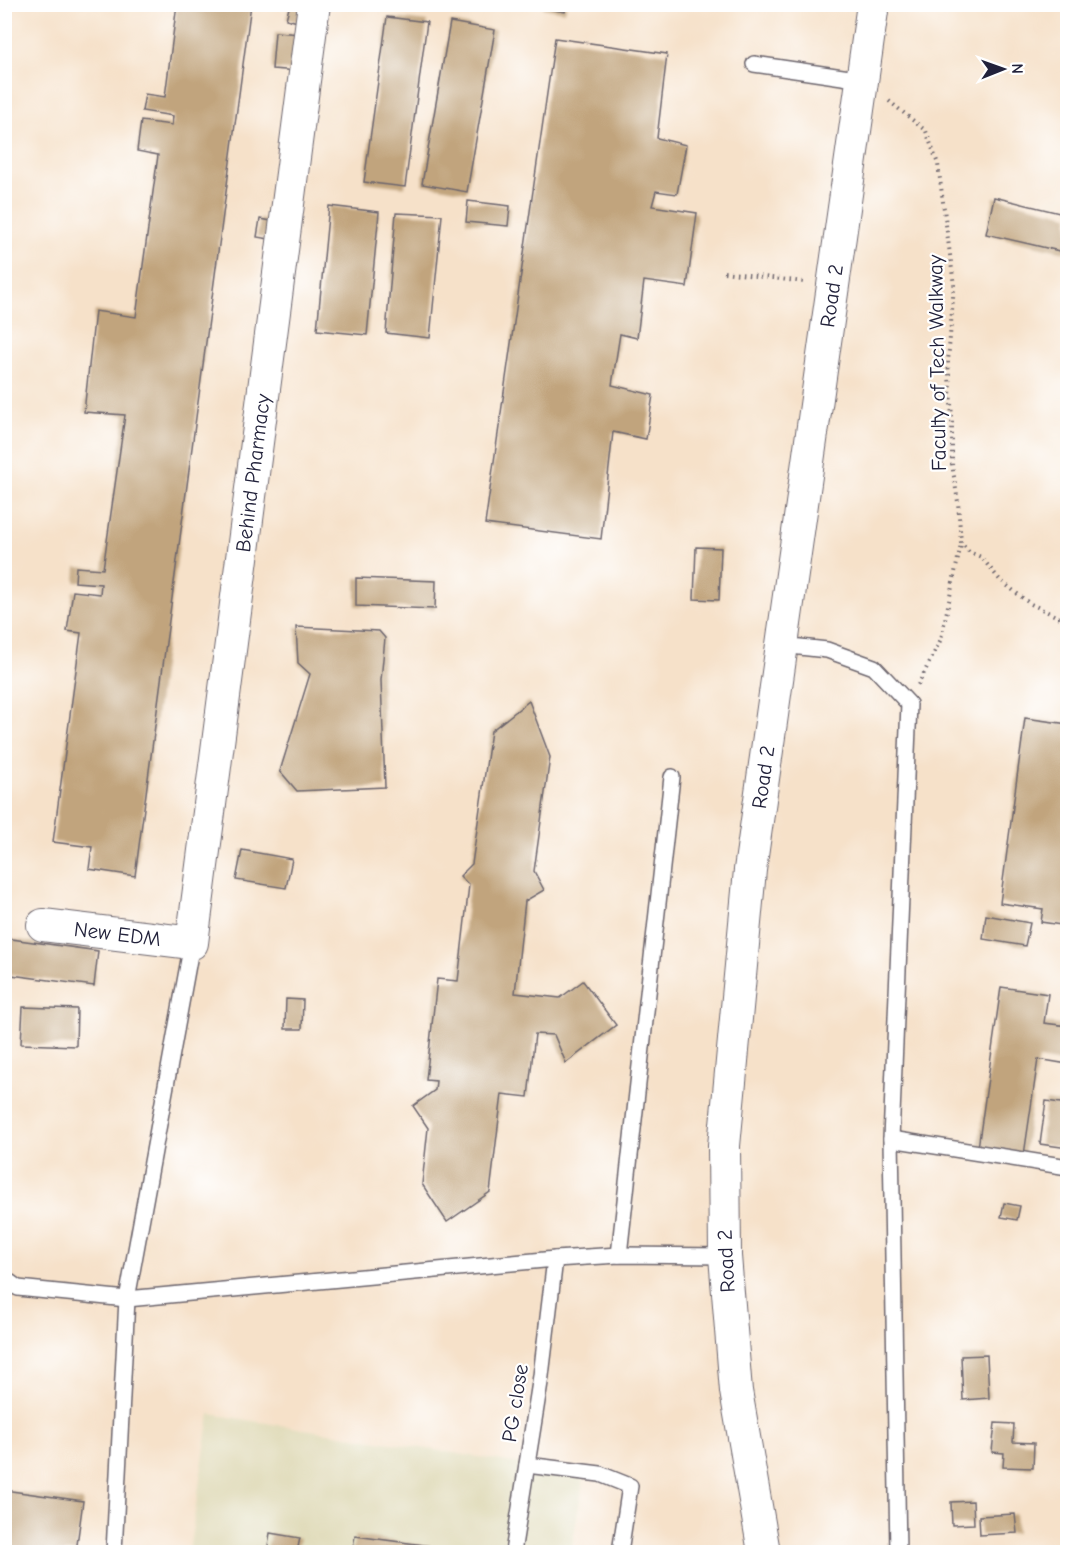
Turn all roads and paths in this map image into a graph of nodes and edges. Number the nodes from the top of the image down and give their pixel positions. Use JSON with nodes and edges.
{"nodes":[{"id":1,"x":314,"y":4,"type":"edge"},
{"id":2,"x":873,"y":4,"type":"edge"},
{"id":3,"x":754,"y":64,"type":"dead end"},
{"id":4,"x":863,"y":80,"type":"junction"},
{"id":5,"x":724,"y":272,"type":"dead end"},
{"id":6,"x":834,"y":286,"type":"junction"},
{"id":7,"x":961,"y":543,"type":"junction"},
{"id":8,"x":1068,"y":622,"type":"edge"},
{"id":9,"x":782,"y":645,"type":"junction"},
{"id":10,"x":909,"y":704,"type":"junction"},
{"id":11,"x":672,"y":777,"type":"dead end"},
{"id":12,"x":43,"y":925,"type":"dead end"},
{"id":13,"x":192,"y":943,"type":"junction"},
{"id":14,"x":891,"y":1140,"type":"junction"},
{"id":15,"x":1068,"y":1167,"type":"edge"},
{"id":16,"x":619,"y":1255,"type":"junction"},
{"id":17,"x":724,"y":1256,"type":"junction"},
{"id":18,"x":555,"y":1259,"type":"junction"},
{"id":19,"x":4,"y":1278,"type":"edge"},
{"id":20,"x":127,"y":1299,"type":"junction"},
{"id":21,"x":527,"y":1465,"type":"junction"},
{"id":22,"x":114,"y":1552,"type":"edge"},
{"id":23,"x":513,"y":1552,"type":"edge"},
{"id":24,"x":620,"y":1552,"type":"edge"},
{"id":25,"x":764,"y":1552,"type":"edge"},
{"id":26,"x":898,"y":1552,"type":"edge"}],
"edges":[{"from":1,"to":13,"type":"street","name":"Behind Pharmacy"},
{"from":2,"to":4,"type":"street","name":"Road 2"},
{"from":3,"to":4,"type":"lane"},
{"from":4,"to":6,"type":"street","name":"Road 2"},
{"from":4,"to":7,"type":"path","name":"Faculty of Tech Walkway"},
{"from":5,"to":6,"type":"path"},
{"from":6,"to":9,"type":"street","name":"Road 2"},
{"from":7,"to":8,"type":"path"},
{"from":7,"to":10,"type":"path","name":"Faculty of Tech Walkway"},
{"from":9,"to":10,"type":"lane"},
{"from":9,"to":17,"type":"street","name":"Road 2"},
{"from":10,"to":14,"type":"lane"},
{"from":11,"to":16,"type":"lane"},
{"from":12,"to":13,"type":"street","name":"New EDM"},
{"from":13,"to":20,"type":"lane"},
{"from":14,"to":15,"type":"lane"},
{"from":14,"to":26,"type":"lane"},
{"from":16,"to":17,"type":"lane"},
{"from":16,"to":18,"type":"lane"},
{"from":17,"to":25,"type":"street","name":"Road 2"},
{"from":18,"to":20,"type":"lane"},
{"from":18,"to":21,"type":"lane","name":"PG close"},
{"from":19,"to":20,"type":"lane"},
{"from":20,"to":22,"type":"lane"},
{"from":21,"to":23,"type":"lane","name":"PG close"},
{"from":21,"to":24,"type":"lane"}]}
